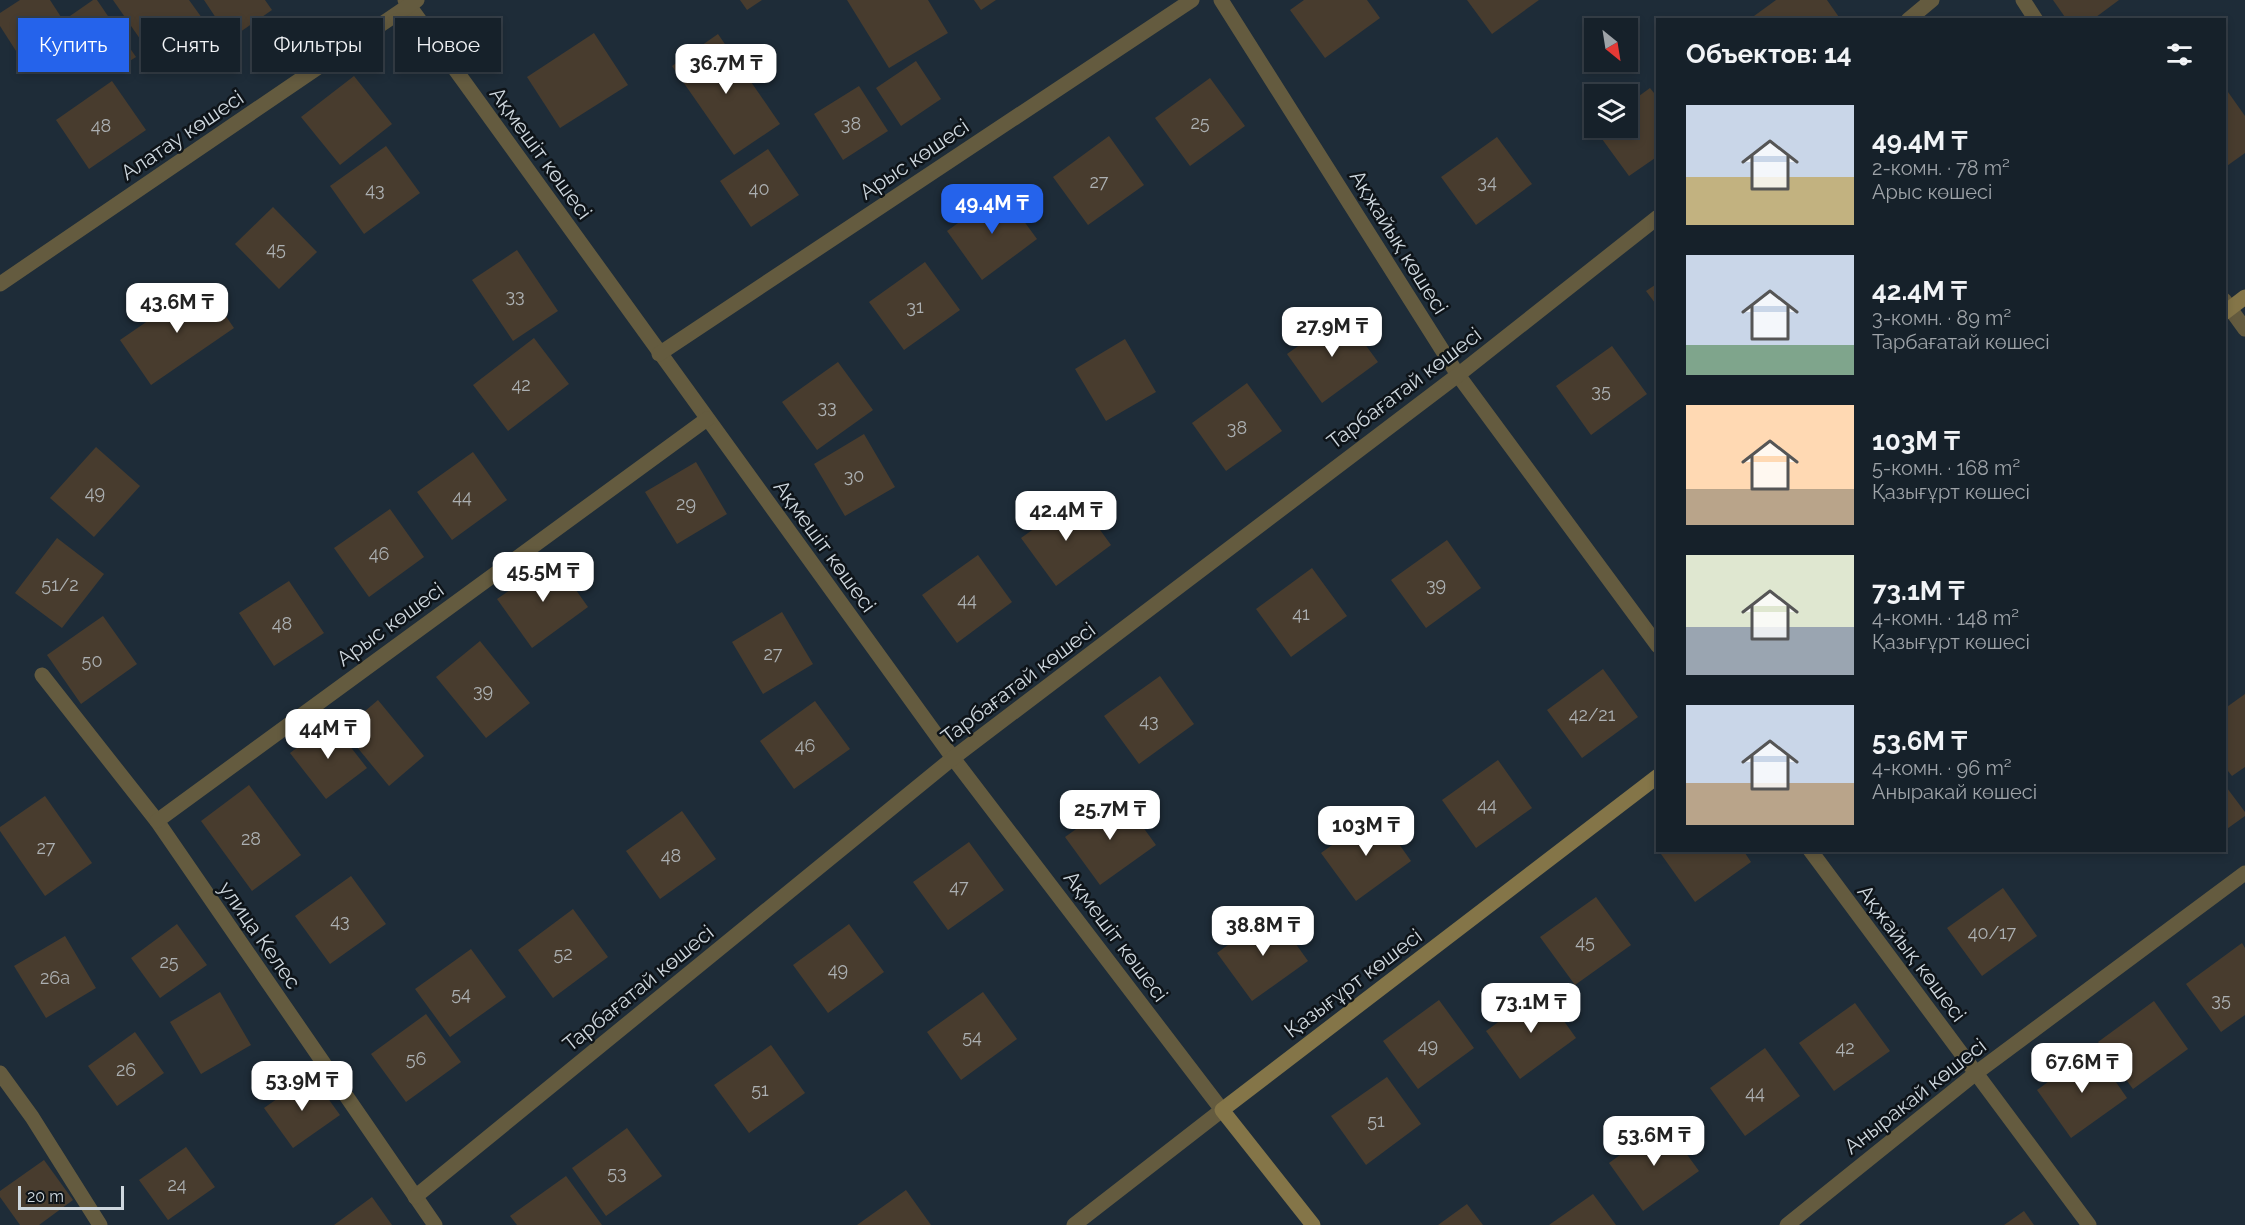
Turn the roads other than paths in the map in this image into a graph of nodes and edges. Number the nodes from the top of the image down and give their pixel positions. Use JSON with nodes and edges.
{"nodes":[{"id":1,"x":1192,"y":0,"type":"edge"},
{"id":2,"x":1221,"y":0,"type":"edge"},
{"id":3,"x":1932,"y":0,"type":"edge"},
{"id":4,"x":2024,"y":0,"type":"edge"},
{"id":5,"x":410,"y":2,"type":"edge"},
{"id":6,"x":1910,"y":18,"type":"edge"},
{"id":7,"x":2036,"y":18,"type":"edge"},
{"id":8,"x":1656,"y":219,"type":"edge"},
{"id":9,"x":0,"y":284,"type":"edge"},
{"id":10,"x":2245,"y":297,"type":"edge"},
{"id":11,"x":2226,"y":307,"type":"edge"},
{"id":12,"x":2245,"y":329,"type":"edge"},
{"id":13,"x":659,"y":354,"type":"junction"},
{"id":14,"x":1458,"y":375,"type":"junction"},
{"id":15,"x":707,"y":419,"type":"junction"},
{"id":16,"x":1656,"y":643,"type":"edge"},
{"id":17,"x":42,"y":675,"type":"dead end"},
{"id":18,"x":953,"y":758,"type":"junction"},
{"id":19,"x":1656,"y":778,"type":"edge"},
{"id":20,"x":157,"y":821,"type":"junction"},
{"id":21,"x":1811,"y":852,"type":"edge"},
{"id":22,"x":2245,"y":873,"type":"edge"},
{"id":23,"x":0,"y":1073,"type":"edge"},
{"id":24,"x":1976,"y":1073,"type":"junction"},
{"id":25,"x":1222,"y":1110,"type":"junction"},
{"id":26,"x":415,"y":1197,"type":"junction"},
{"id":27,"x":100,"y":1225,"type":"edge"},
{"id":28,"x":435,"y":1225,"type":"edge"},
{"id":29,"x":1074,"y":1225,"type":"edge"},
{"id":30,"x":1313,"y":1225,"type":"edge"},
{"id":31,"x":1787,"y":1225,"type":"edge"},
{"id":32,"x":2089,"y":1225,"type":"edge"}],
"edges":[{"from":1,"to":13,"type":"street","name":"Арыс көшесі"},
{"from":2,"to":14,"type":"street","name":"Ақжайық көшесі"},
{"from":3,"to":6,"type":"street"},
{"from":4,"to":7,"type":"street"},
{"from":5,"to":9,"type":"street","name":"Алатау көшесі"},
{"from":5,"to":13,"type":"street","name":"Ақмешіт көшесі"},
{"from":8,"to":14,"type":"street","name":"Тарбағатай көшесі"},
{"from":10,"to":11,"type":"street"},
{"from":11,"to":12,"type":"street"},
{"from":13,"to":15,"type":"street","name":"Ақмешіт көшесі"},
{"from":14,"to":16,"type":"street","name":"Ақжайық көшесі"},
{"from":14,"to":18,"type":"street","name":"Тарбағатай көшесі"},
{"from":15,"to":18,"type":"street","name":"Ақмешіт көшесі"},
{"from":15,"to":20,"type":"street","name":"Арыс көшесі"},
{"from":17,"to":20,"type":"street","name":"улица Келеc"},
{"from":18,"to":25,"type":"street","name":"Ақмешіт көшесі"},
{"from":18,"to":26,"type":"street","name":"Тарбағатай көшесі"},
{"from":19,"to":25,"type":"street","name":"Қазығұрт көшесі"},
{"from":20,"to":26,"type":"street","name":"улица Келеc"},
{"from":21,"to":24,"type":"street","name":"Ақжайық көшесі"},
{"from":22,"to":24,"type":"street","name":"Аныракай көшесі"},
{"from":23,"to":27,"type":"street"},
{"from":24,"to":31,"type":"street","name":"Аныракай көшесі"},
{"from":24,"to":32,"type":"street","name":"Ақжайық көшесі"},
{"from":25,"to":29,"type":"street","name":"Қазығұрт көшесі"},
{"from":25,"to":30,"type":"street"},
{"from":26,"to":28,"type":"street","name":"улица Келеc"}]}
